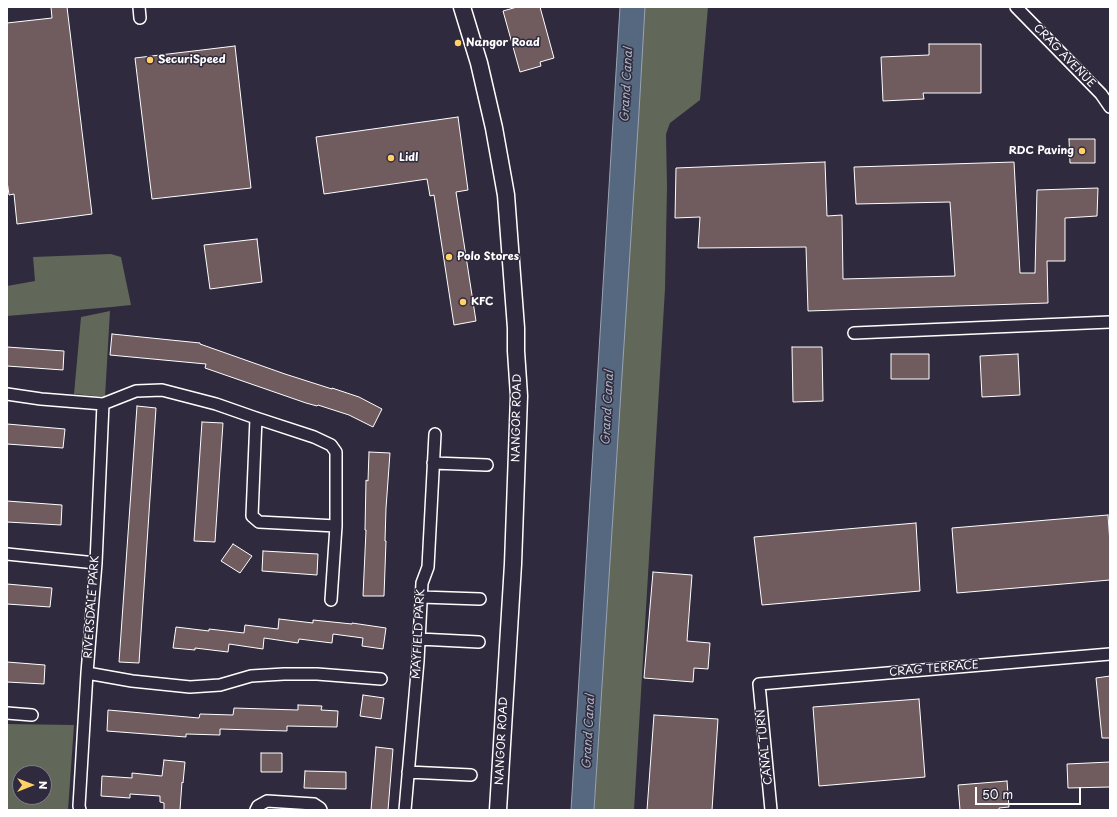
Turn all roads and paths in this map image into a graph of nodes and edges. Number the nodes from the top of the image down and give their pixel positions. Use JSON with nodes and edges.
{"nodes":[{"id":1,"x":462,"y":7,"type":"edge"},
{"id":2,"x":1016,"y":7,"type":"edge"},
{"id":3,"x":1110,"y":107,"type":"edge"},
{"id":4,"x":1110,"y":322,"type":"edge"},
{"id":5,"x":854,"y":333,"type":"dead end"},
{"id":6,"x":7,"y":394,"type":"edge"},
{"id":7,"x":102,"y":404,"type":"junction"},
{"id":8,"x":256,"y":418,"type":"junction"},
{"id":9,"x":435,"y":434,"type":"dead end"},
{"id":10,"x":433,"y":463,"type":"junction"},
{"id":11,"x":487,"y":465,"type":"dead end"},
{"id":12,"x":336,"y":526,"type":"junction"},
{"id":13,"x":7,"y":554,"type":"edge"},
{"id":14,"x":96,"y":563,"type":"junction"},
{"id":15,"x":421,"y":597,"type":"junction"},
{"id":16,"x":480,"y":599,"type":"dead end"},
{"id":17,"x":331,"y":600,"type":"dead end"},
{"id":18,"x":419,"y":639,"type":"junction"},
{"id":19,"x":479,"y":642,"type":"dead end"},
{"id":20,"x":1110,"y":654,"type":"edge"},
{"id":21,"x":87,"y":674,"type":"junction"},
{"id":22,"x":381,"y":679,"type":"dead end"},
{"id":23,"x":759,"y":684,"type":"joint"},
{"id":24,"x":7,"y":714,"type":"edge"},
{"id":25,"x":32,"y":715,"type":"dead end"},
{"id":26,"x":408,"y":772,"type":"junction"},
{"id":27,"x":471,"y":775,"type":"dead end"},
{"id":28,"x":80,"y":810,"type":"edge"},
{"id":29,"x":256,"y":810,"type":"edge"},
{"id":30,"x":321,"y":810,"type":"edge"},
{"id":31,"x":405,"y":810,"type":"edge"},
{"id":32,"x":498,"y":810,"type":"edge"},
{"id":33,"x":771,"y":810,"type":"edge"}],
"edges":[{"from":1,"to":32,"type":"main road","name":"NANGOR ROAD"},
{"from":2,"to":3,"type":"street","name":"CRAG AVENUE"},
{"from":4,"to":5,"type":"street"},
{"from":6,"to":7,"type":"street"},
{"from":7,"to":8,"type":"street"},
{"from":7,"to":14,"type":"street","name":"RIVERSDALE PARK"},
{"from":8,"to":12,"type":"street"},
{"from":8,"to":12,"type":"street"},
{"from":9,"to":10,"type":"street","name":"MAYFIELD PARK"},
{"from":10,"to":11,"type":"street"},
{"from":10,"to":15,"type":"street","name":"MAYFIELD PARK"},
{"from":12,"to":17,"type":"street"},
{"from":13,"to":14,"type":"street"},
{"from":14,"to":21,"type":"street","name":"RIVERSDALE PARK"},
{"from":15,"to":16,"type":"street"},
{"from":15,"to":18,"type":"street","name":"MAYFIELD PARK"},
{"from":18,"to":19,"type":"street"},
{"from":18,"to":26,"type":"street","name":"MAYFIELD PARK"},
{"from":20,"to":23,"type":"street","name":"CRAG TERRACE"},
{"from":21,"to":22,"type":"street"},
{"from":21,"to":28,"type":"street","name":"RIVERSDALE PARK"},
{"from":23,"to":33,"type":"street","name":"CANAL TURN"},
{"from":24,"to":25,"type":"street"},
{"from":26,"to":27,"type":"street"},
{"from":26,"to":31,"type":"street","name":"MAYFIELD PARK"},
{"from":29,"to":30,"type":"street"}]}
